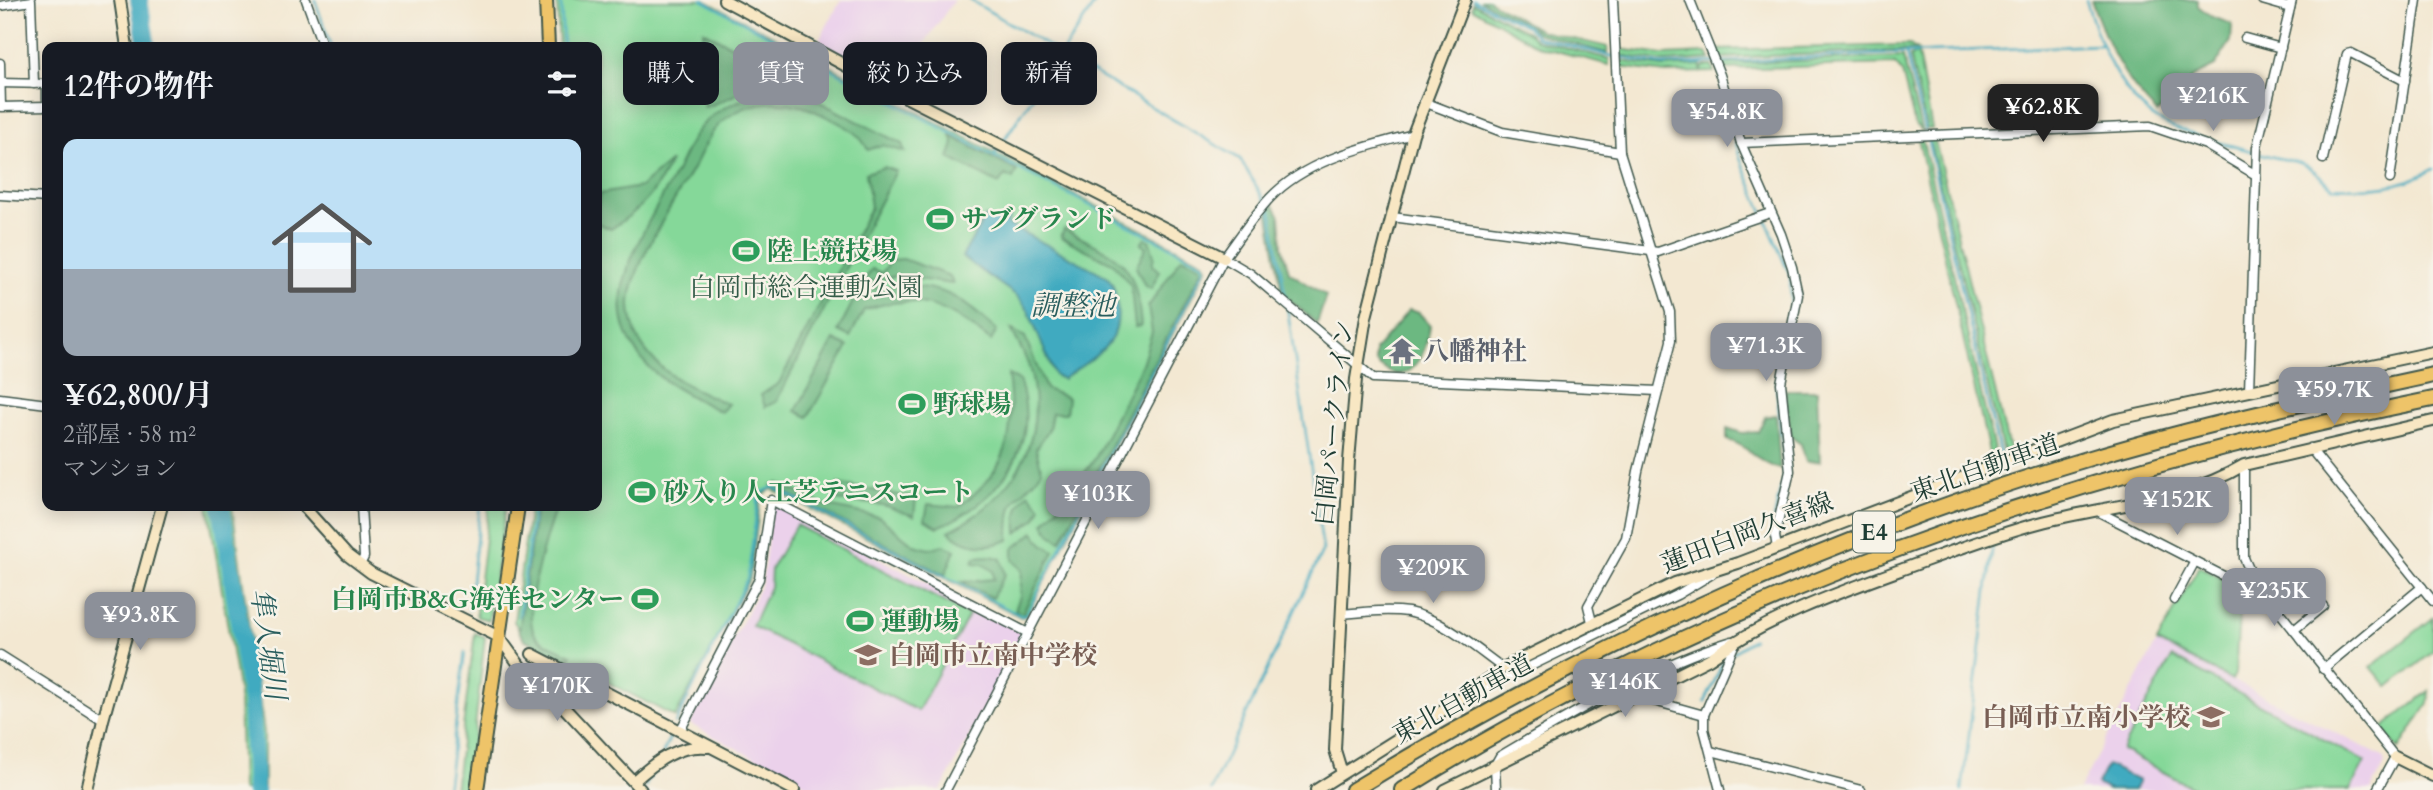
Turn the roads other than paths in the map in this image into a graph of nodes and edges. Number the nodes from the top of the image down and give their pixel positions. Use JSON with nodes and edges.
{"nodes":[{"id":1,"x":120,"y":0,"type":"edge"},
{"id":2,"x":306,"y":0,"type":"edge"},
{"id":3,"x":546,"y":0,"type":"edge"},
{"id":4,"x":724,"y":0,"type":"edge"},
{"id":5,"x":1613,"y":0,"type":"edge"},
{"id":6,"x":1690,"y":0,"type":"edge"},
{"id":7,"x":2262,"y":0,"type":"edge"},
{"id":8,"x":2417,"y":0,"type":"edge"},
{"id":9,"x":1464,"y":4,"type":"edge"},
{"id":10,"x":2291,"y":4,"type":"edge"},
{"id":11,"x":0,"y":6,"type":"edge"},
{"id":12,"x":2245,"y":38,"type":"dead end"},
{"id":13,"x":126,"y":42,"type":"edge"},
{"id":14,"x":321,"y":42,"type":"edge"},
{"id":15,"x":548,"y":42,"type":"edge"},
{"id":16,"x":2281,"y":48,"type":"junction"},
{"id":17,"x":0,"y":63,"type":"edge"},
{"id":18,"x":2405,"y":81,"type":"junction"},
{"id":19,"x":1,"y":83,"type":"edge"},
{"id":20,"x":34,"y":84,"type":"junction"},
{"id":21,"x":42,"y":84,"type":"edge"},
{"id":22,"x":1423,"y":102,"type":"junction"},
{"id":23,"x":42,"y":106,"type":"edge"},
{"id":24,"x":1413,"y":134,"type":"junction"},
{"id":25,"x":1741,"y":143,"type":"junction"},
{"id":26,"x":1620,"y":152,"type":"junction"},
{"id":27,"x":2323,"y":159,"type":"dead end"},
{"id":28,"x":2256,"y":175,"type":"junction"},
{"id":29,"x":2390,"y":178,"type":"dead end"},
{"id":30,"x":0,"y":195,"type":"edge"},
{"id":31,"x":42,"y":198,"type":"edge"},
{"id":32,"x":1770,"y":212,"type":"junction"},
{"id":33,"x":1392,"y":217,"type":"junction"},
{"id":34,"x":1651,"y":252,"type":"junction"},
{"id":35,"x":1224,"y":258,"type":"junction"},
{"id":36,"x":2433,"y":352,"type":"edge"},
{"id":37,"x":1357,"y":368,"type":"junction"},
{"id":38,"x":2433,"y":375,"type":"edge"},
{"id":39,"x":1658,"y":391,"type":"junction"},
{"id":40,"x":2249,"y":391,"type":"junction"},
{"id":41,"x":0,"y":398,"type":"edge"},
{"id":42,"x":2433,"y":399,"type":"edge"},
{"id":43,"x":42,"y":403,"type":"edge"},
{"id":44,"x":2433,"y":421,"type":"edge"},
{"id":45,"x":2310,"y":448,"type":"junction"},
{"id":46,"x":2244,"y":465,"type":"junction"},
{"id":47,"x":161,"y":511,"type":"edge"},
{"id":48,"x":307,"y":511,"type":"edge"},
{"id":49,"x":361,"y":511,"type":"edge"},
{"id":50,"x":517,"y":511,"type":"edge"},
{"id":51,"x":2101,"y":513,"type":"junction"},
{"id":52,"x":1777,"y":548,"type":"junction"},
{"id":53,"x":2194,"y":563,"type":"junction"},
{"id":54,"x":360,"y":565,"type":"junction"},
{"id":55,"x":1717,"y":570,"type":"junction"},
{"id":56,"x":2254,"y":580,"type":"junction"},
{"id":57,"x":2422,"y":587,"type":"junction"},
{"id":58,"x":2174,"y":600,"type":"dead end"},
{"id":59,"x":2433,"y":601,"type":"edge"},
{"id":60,"x":2323,"y":606,"type":"dead end"},
{"id":61,"x":1341,"y":614,"type":"junction"},
{"id":62,"x":1592,"y":622,"type":"junction"},
{"id":63,"x":2294,"y":630,"type":"junction"},
{"id":64,"x":1028,"y":633,"type":"junction"},
{"id":65,"x":499,"y":637,"type":"junction"},
{"id":66,"x":1736,"y":639,"type":"junction"},
{"id":67,"x":532,"y":654,"type":"dead end"},
{"id":68,"x":0,"y":655,"type":"edge"},
{"id":69,"x":1503,"y":668,"type":"junction"},
{"id":70,"x":2323,"y":669,"type":"junction"},
{"id":71,"x":1636,"y":696,"type":"junction"},
{"id":72,"x":1461,"y":699,"type":"junction"},
{"id":73,"x":1704,"y":715,"type":"junction"},
{"id":74,"x":103,"y":720,"type":"junction"},
{"id":75,"x":680,"y":731,"type":"junction"},
{"id":76,"x":710,"y":747,"type":"junction"},
{"id":77,"x":1711,"y":751,"type":"junction"},
{"id":78,"x":2395,"y":757,"type":"junction"},
{"id":79,"x":1495,"y":765,"type":"junction"},
{"id":80,"x":1342,"y":773,"type":"junction"},
{"id":81,"x":2433,"y":776,"type":"edge"},
{"id":82,"x":634,"y":780,"type":"junction"},
{"id":83,"x":87,"y":790,"type":"edge"},
{"id":84,"x":477,"y":790,"type":"edge"},
{"id":85,"x":641,"y":790,"type":"edge"},
{"id":86,"x":794,"y":790,"type":"edge"},
{"id":87,"x":946,"y":790,"type":"edge"},
{"id":88,"x":1315,"y":790,"type":"edge"},
{"id":89,"x":1353,"y":790,"type":"edge"},
{"id":90,"x":1402,"y":790,"type":"edge"},
{"id":91,"x":1445,"y":790,"type":"edge"},
{"id":92,"x":1496,"y":790,"type":"edge"},
{"id":93,"x":1720,"y":790,"type":"edge"},
{"id":94,"x":1861,"y":790,"type":"edge"},
{"id":95,"x":2377,"y":790,"type":"edge"}],
"edges":[{"from":1,"to":13,"type":"street"},
{"from":2,"to":14,"type":"street"},
{"from":3,"to":15,"type":"main road"},
{"from":4,"to":35,"type":"street"},
{"from":5,"to":26,"type":"street"},
{"from":6,"to":25,"type":"street"},
{"from":7,"to":10,"type":"street"},
{"from":8,"to":18,"type":"street"},
{"from":9,"to":22,"type":"street","name":"白岡パークライン"},
{"from":10,"to":16,"type":"street"},
{"from":11,"to":20,"type":"street"},
{"from":12,"to":16,"type":"street"},
{"from":16,"to":28,"type":"street"},
{"from":17,"to":19,"type":"street"},
{"from":18,"to":27,"type":"street"},
{"from":18,"to":29,"type":"street"},
{"from":19,"to":20,"type":"street"},
{"from":19,"to":23,"type":"street"},
{"from":20,"to":21,"type":"street"},
{"from":22,"to":24,"type":"street","name":"白岡パークライン"},
{"from":22,"to":26,"type":"street"},
{"from":24,"to":33,"type":"street","name":"白岡パークライン"},
{"from":24,"to":35,"type":"street"},
{"from":25,"to":28,"type":"street"},
{"from":25,"to":32,"type":"street"},
{"from":26,"to":34,"type":"street"},
{"from":28,"to":40,"type":"street"},
{"from":30,"to":31,"type":"street"},
{"from":32,"to":34,"type":"street"},
{"from":32,"to":52,"type":"street"},
{"from":33,"to":34,"type":"street"},
{"from":33,"to":37,"type":"street","name":"白岡パークライン"},
{"from":34,"to":39,"type":"street"},
{"from":35,"to":37,"type":"street"},
{"from":35,"to":64,"type":"street"},
{"from":36,"to":40,"type":"street","name":"蓮田白岡久喜線"},
{"from":37,"to":39,"type":"street"},
{"from":37,"to":61,"type":"street","name":"白岡パークライン"},
{"from":38,"to":89,"type":"highway","name":"東北自動車道","number":"E4"},
{"from":39,"to":62,"type":"street"},
{"from":40,"to":52,"type":"street","name":"蓮田白岡久喜線"},
{"from":41,"to":43,"type":"street"},
{"from":42,"to":90,"type":"highway","name":"東北自動車道","number":"E4"},
{"from":44,"to":45,"type":"street"},
{"from":45,"to":46,"type":"street"},
{"from":45,"to":57,"type":"street"},
{"from":46,"to":51,"type":"street"},
{"from":46,"to":56,"type":"street"},
{"from":47,"to":74,"type":"street"},
{"from":48,"to":54,"type":"street"},
{"from":49,"to":54,"type":"street"},
{"from":50,"to":65,"type":"main road"},
{"from":51,"to":53,"type":"street"},
{"from":51,"to":66,"type":"street"},
{"from":52,"to":55,"type":"street","name":"蓮田白岡久喜線"},
{"from":53,"to":56,"type":"street"},
{"from":53,"to":58,"type":"street"},
{"from":54,"to":65,"type":"street"},
{"from":55,"to":62,"type":"street","name":"蓮田白岡久喜線"},
{"from":55,"to":72,"type":"street"},
{"from":56,"to":63,"type":"street"},
{"from":57,"to":59,"type":"street"},
{"from":57,"to":70,"type":"street"},
{"from":60,"to":63,"type":"street"},
{"from":61,"to":69,"type":"street"},
{"from":61,"to":80,"type":"street","name":"白岡パークライン"},
{"from":62,"to":69,"type":"street","name":"蓮田白岡久喜線"},
{"from":63,"to":70,"type":"street"},
{"from":64,"to":75,"type":"street"},
{"from":64,"to":87,"type":"street"},
{"from":65,"to":82,"type":"street"},
{"from":65,"to":84,"type":"main road"},
{"from":66,"to":71,"type":"street"},
{"from":66,"to":73,"type":"street"},
{"from":66,"to":79,"type":"street"},
{"from":67,"to":75,"type":"street"},
{"from":68,"to":74,"type":"street"},
{"from":69,"to":72,"type":"street","name":"蓮田白岡久喜線"},
{"from":70,"to":78,"type":"street"},
{"from":71,"to":73,"type":"street"},
{"from":71,"to":79,"type":"street"},
{"from":72,"to":80,"type":"street","name":"蓮田白岡久喜線"},
{"from":73,"to":77,"type":"street"},
{"from":74,"to":83,"type":"street"},
{"from":75,"to":76,"type":"street"},
{"from":76,"to":82,"type":"street"},
{"from":76,"to":86,"type":"street"},
{"from":77,"to":93,"type":"street"},
{"from":77,"to":94,"type":"street"},
{"from":78,"to":81,"type":"street"},
{"from":78,"to":95,"type":"street"},
{"from":79,"to":91,"type":"street"},
{"from":79,"to":92,"type":"street"},
{"from":80,"to":88,"type":"street","name":"蓮田白岡久喜線"},
{"from":82,"to":85,"type":"street"}]}
